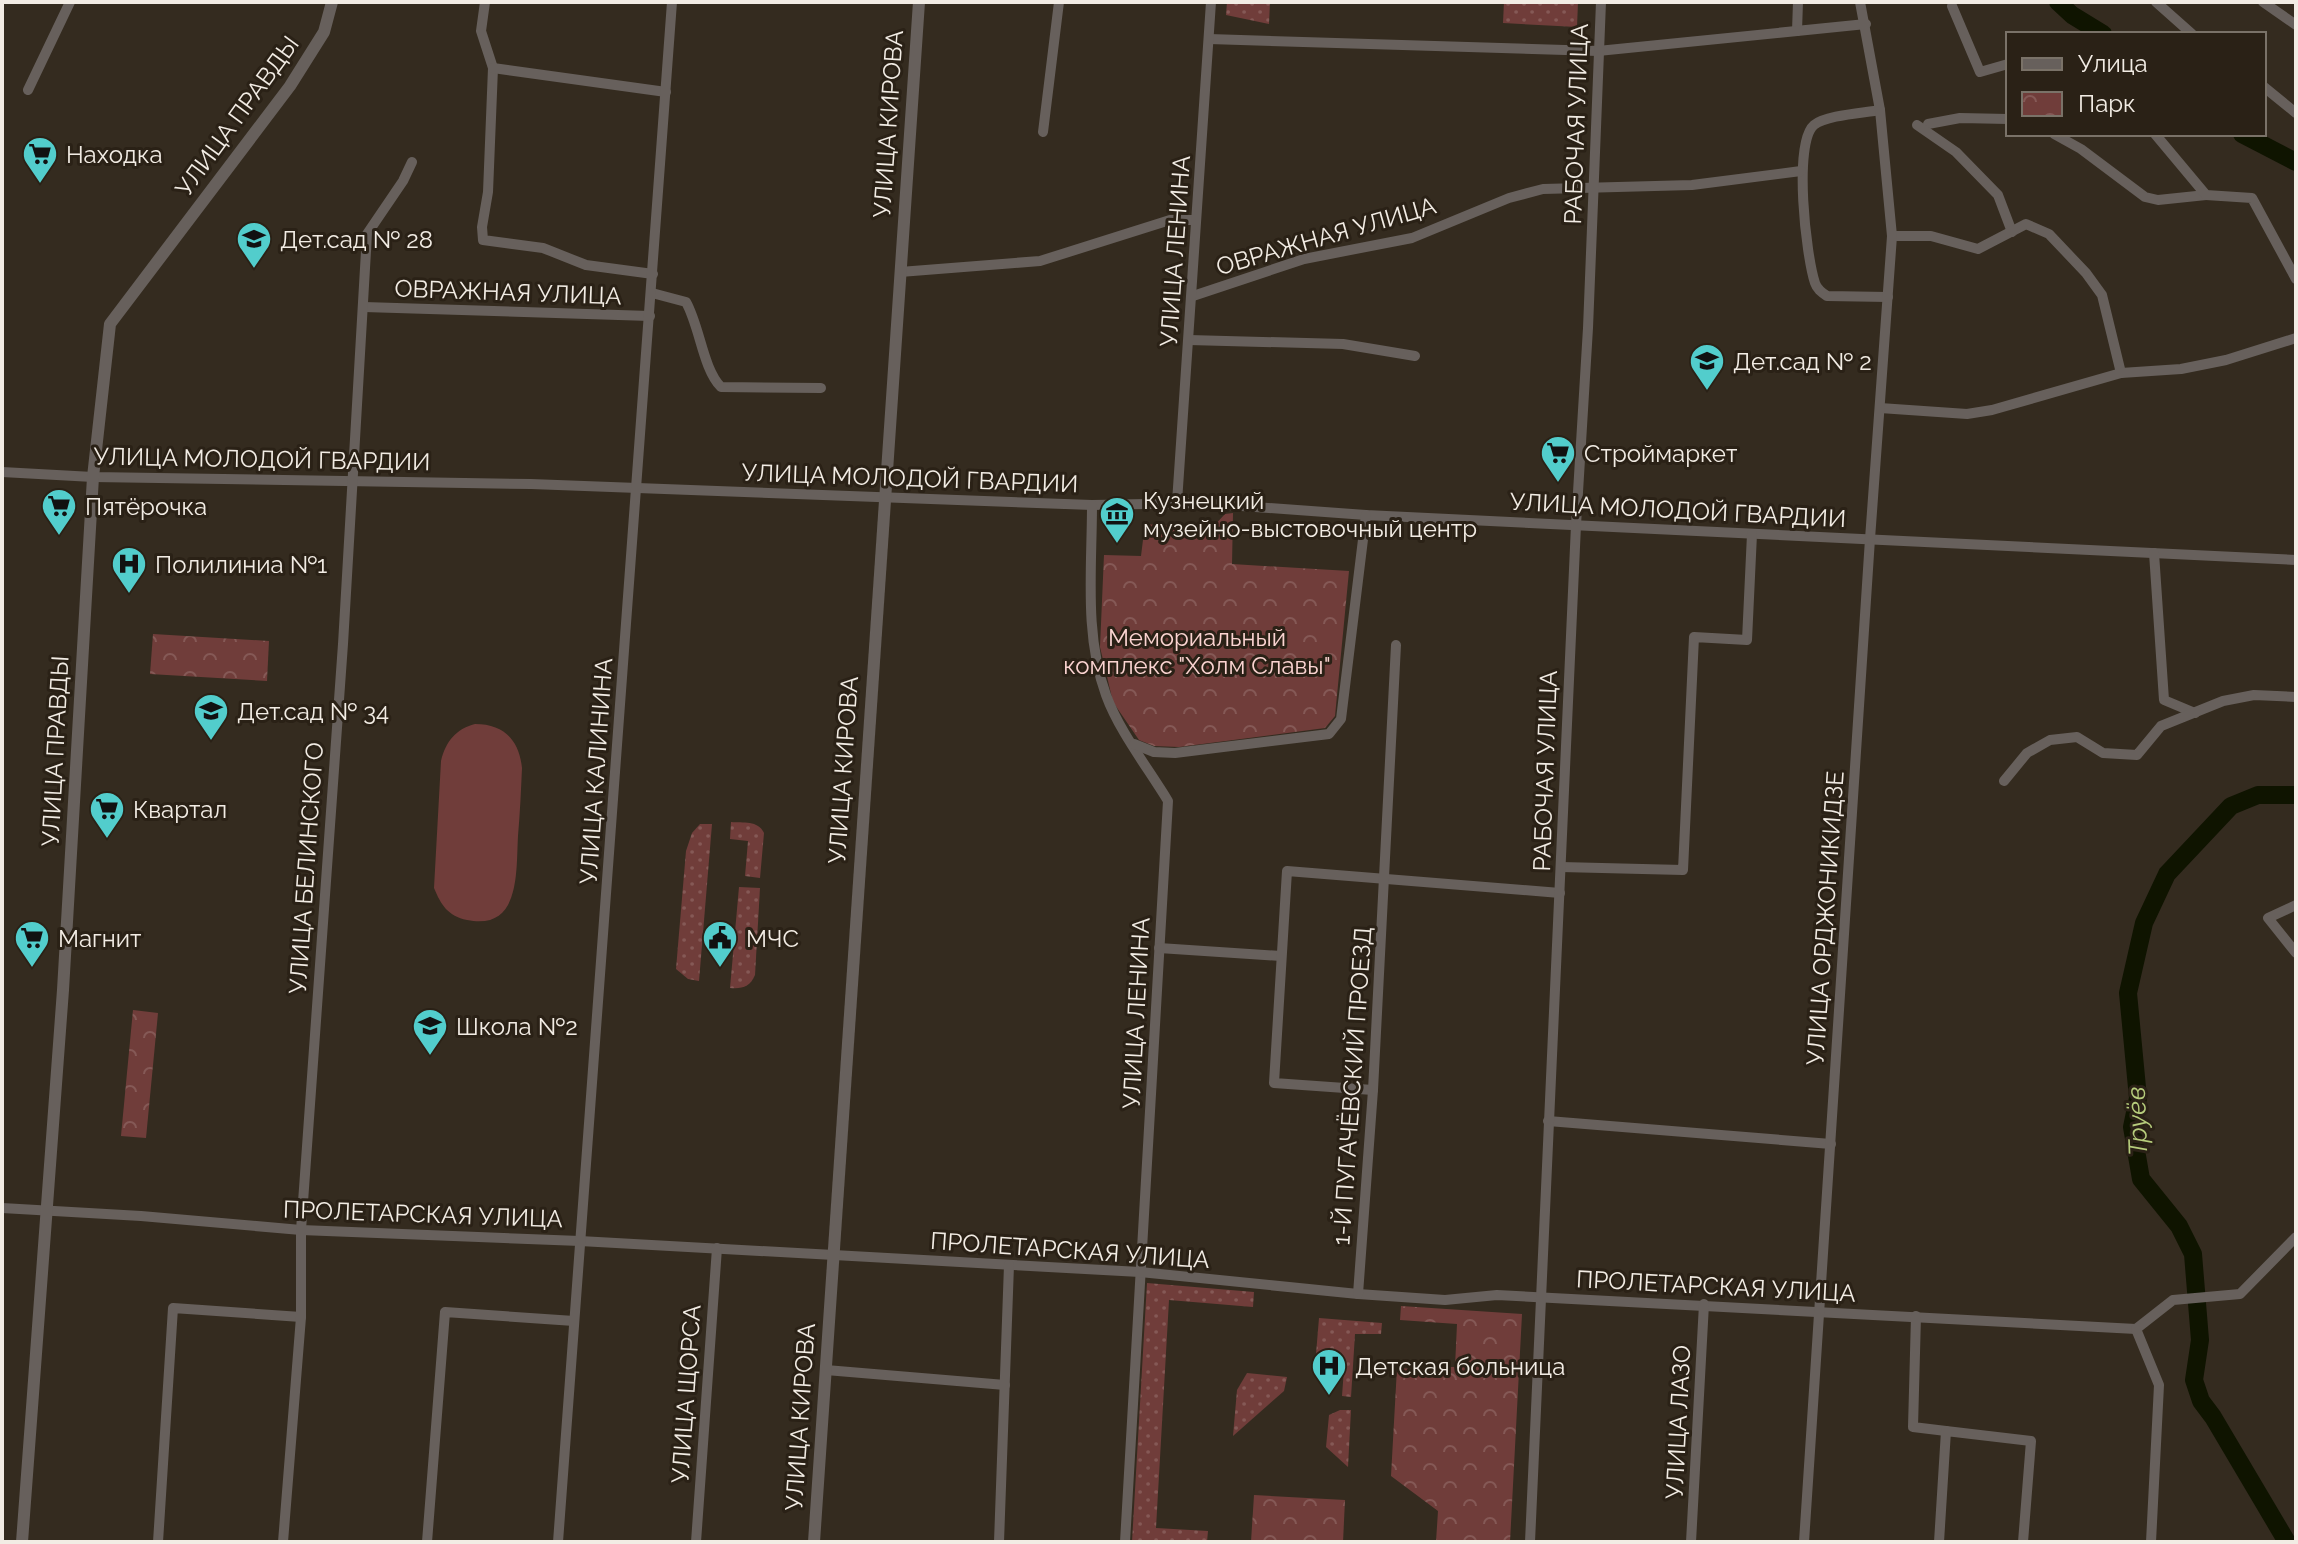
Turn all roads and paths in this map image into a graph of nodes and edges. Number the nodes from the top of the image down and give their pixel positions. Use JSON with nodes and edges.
{"nodes":[{"id":1,"x":70,"y":2,"type":"edge"},
{"id":2,"x":332,"y":2,"type":"edge"},
{"id":3,"x":485,"y":2,"type":"edge"},
{"id":4,"x":672,"y":2,"type":"edge"},
{"id":5,"x":919,"y":2,"type":"edge"},
{"id":6,"x":1059,"y":2,"type":"edge"},
{"id":7,"x":1211,"y":2,"type":"edge"},
{"id":8,"x":1601,"y":2,"type":"edge"},
{"id":9,"x":1798,"y":2,"type":"edge"},
{"id":10,"x":1860,"y":2,"type":"edge"},
{"id":11,"x":2156,"y":2,"type":"edge"},
{"id":12,"x":2263,"y":2,"type":"edge"},
{"id":13,"x":1952,"y":6,"type":"dead end"},
{"id":14,"x":1866,"y":24,"type":"junction"},
{"id":15,"x":2296,"y":25,"type":"edge"},
{"id":16,"x":1797,"y":31,"type":"junction"},
{"id":17,"x":2190,"y":32,"type":"edge"},
{"id":18,"x":1209,"y":39,"type":"junction"},
{"id":19,"x":1598,"y":51,"type":"junction"},
{"id":20,"x":2006,"y":65,"type":"edge"},
{"id":21,"x":493,"y":68,"type":"junction"},
{"id":22,"x":2266,"y":89,"type":"edge"},
{"id":23,"x":28,"y":90,"type":"dead end"},
{"id":24,"x":666,"y":92,"type":"junction"},
{"id":25,"x":1880,"y":110,"type":"junction"},
{"id":26,"x":2296,"y":113,"type":"edge"},
{"id":27,"x":2006,"y":119,"type":"edge"},
{"id":28,"x":1043,"y":132,"type":"dead end"},
{"id":29,"x":2058,"y":136,"type":"edge"},
{"id":30,"x":2157,"y":136,"type":"edge"},
{"id":31,"x":412,"y":162,"type":"dead end"},
{"id":32,"x":1801,"y":171,"type":"junction"},
{"id":33,"x":1593,"y":189,"type":"junction"},
{"id":34,"x":2206,"y":195,"type":"junction"},
{"id":35,"x":1196,"y":220,"type":"junction"},
{"id":36,"x":2012,"y":232,"type":"junction"},
{"id":37,"x":1892,"y":236,"type":"junction"},
{"id":38,"x":900,"y":272,"type":"junction"},
{"id":39,"x":653,"y":274,"type":"junction"},
{"id":40,"x":2296,"y":279,"type":"edge"},
{"id":41,"x":652,"y":293,"type":"junction"},
{"id":42,"x":1193,"y":296,"type":"junction"},
{"id":43,"x":1888,"y":297,"type":"junction"},
{"id":44,"x":364,"y":307,"type":"junction"},
{"id":45,"x":650,"y":316,"type":"junction"},
{"id":46,"x":2296,"y":338,"type":"edge"},
{"id":47,"x":1189,"y":340,"type":"junction"},
{"id":48,"x":1415,"y":356,"type":"dead end"},
{"id":49,"x":2121,"y":373,"type":"junction"},
{"id":50,"x":821,"y":388,"type":"dead end"},
{"id":51,"x":1880,"y":408,"type":"junction"},
{"id":52,"x":2,"y":472,"type":"edge"},
{"id":53,"x":93,"y":477,"type":"junction"},
{"id":54,"x":351,"y":481,"type":"junction"},
{"id":55,"x":637,"y":489,"type":"junction"},
{"id":56,"x":883,"y":496,"type":"junction"},
{"id":57,"x":1177,"y":502,"type":"junction"},
{"id":58,"x":1092,"y":505,"type":"junction"},
{"id":59,"x":1366,"y":515,"type":"junction"},
{"id":60,"x":1576,"y":525,"type":"junction"},
{"id":61,"x":1752,"y":534,"type":"junction"},
{"id":62,"x":1870,"y":539,"type":"junction"},
{"id":63,"x":2154,"y":553,"type":"junction"},
{"id":64,"x":2296,"y":560,"type":"edge"},
{"id":65,"x":1396,"y":645,"type":"dead end"},
{"id":66,"x":2296,"y":697,"type":"edge"},
{"id":67,"x":2195,"y":713,"type":"junction"},
{"id":68,"x":1133,"y":744,"type":"junction"},
{"id":69,"x":2004,"y":781,"type":"dead end"},
{"id":70,"x":1561,"y":867,"type":"junction"},
{"id":71,"x":1384,"y":880,"type":"junction"},
{"id":72,"x":1560,"y":893,"type":"junction"},
{"id":73,"x":2296,"y":905,"type":"edge"},
{"id":74,"x":1159,"y":948,"type":"junction"},
{"id":75,"x":2296,"y":953,"type":"edge"},
{"id":76,"x":1281,"y":956,"type":"junction"},
{"id":77,"x":1373,"y":1090,"type":"junction"},
{"id":78,"x":1548,"y":1121,"type":"junction"},
{"id":79,"x":1831,"y":1144,"type":"junction"},
{"id":80,"x":2,"y":1208,"type":"edge"},
{"id":81,"x":48,"y":1211,"type":"junction"},
{"id":82,"x":301,"y":1230,"type":"junction"},
{"id":83,"x":2296,"y":1237,"type":"edge"},
{"id":84,"x":580,"y":1241,"type":"junction"},
{"id":85,"x":717,"y":1248,"type":"junction"},
{"id":86,"x":833,"y":1255,"type":"junction"},
{"id":87,"x":1009,"y":1265,"type":"junction"},
{"id":88,"x":1140,"y":1272,"type":"junction"},
{"id":89,"x":1358,"y":1294,"type":"junction"},
{"id":90,"x":1542,"y":1297,"type":"junction"},
{"id":91,"x":1704,"y":1304,"type":"junction"},
{"id":92,"x":1818,"y":1311,"type":"junction"},
{"id":93,"x":1916,"y":1316,"type":"junction"},
{"id":94,"x":301,"y":1317,"type":"junction"},
{"id":95,"x":574,"y":1321,"type":"junction"},
{"id":96,"x":2136,"y":1329,"type":"junction"},
{"id":97,"x":826,"y":1370,"type":"junction"},
{"id":98,"x":1005,"y":1385,"type":"junction"},
{"id":99,"x":1946,"y":1431,"type":"junction"},
{"id":100,"x":22,"y":1542,"type":"edge"},
{"id":101,"x":158,"y":1542,"type":"edge"},
{"id":102,"x":283,"y":1542,"type":"edge"},
{"id":103,"x":427,"y":1542,"type":"edge"},
{"id":104,"x":558,"y":1542,"type":"edge"},
{"id":105,"x":696,"y":1542,"type":"edge"},
{"id":106,"x":814,"y":1542,"type":"edge"},
{"id":107,"x":999,"y":1542,"type":"edge"},
{"id":108,"x":1125,"y":1542,"type":"edge"},
{"id":109,"x":1530,"y":1542,"type":"edge"},
{"id":110,"x":1691,"y":1542,"type":"edge"},
{"id":111,"x":1804,"y":1542,"type":"edge"},
{"id":112,"x":1939,"y":1542,"type":"edge"},
{"id":113,"x":2023,"y":1542,"type":"edge"},
{"id":114,"x":2151,"y":1542,"type":"edge"}],
"edges":[{"from":1,"to":23,"type":"street"},
{"from":2,"to":53,"type":"street","name":"УЛИЦА ПРАВДЫ"},
{"from":3,"to":21,"type":"street"},
{"from":4,"to":24,"type":"street","name":"УЛИЦА КАЛИНИНА"},
{"from":5,"to":38,"type":"street","name":"УЛИЦА КИРОВА"},
{"from":6,"to":28,"type":"street"},
{"from":7,"to":18,"type":"street","name":"УЛИЦА ЛЕНИНА"},
{"from":8,"to":19,"type":"street","name":"РАБОЧАЯ УЛИЦА"},
{"from":9,"to":16,"type":"street"},
{"from":10,"to":14,"type":"street","name":"УЛИЦА ОРДЖОНИКИДЗЕ"},
{"from":11,"to":17,"type":"street"},
{"from":12,"to":15,"type":"street"},
{"from":13,"to":20,"type":"street"},
{"from":14,"to":16,"type":"street"},
{"from":14,"to":25,"type":"street","name":"УЛИЦА ОРДЖОНИКИДЗЕ"},
{"from":16,"to":19,"type":"street"},
{"from":18,"to":19,"type":"street"},
{"from":18,"to":35,"type":"street","name":"УЛИЦА ЛЕНИНА"},
{"from":19,"to":33,"type":"street","name":"РАБОЧАЯ УЛИЦА"},
{"from":21,"to":24,"type":"street"},
{"from":21,"to":39,"type":"street","name":"ОВРАЖНАЯ УЛИЦА"},
{"from":22,"to":26,"type":"street"},
{"from":24,"to":39,"type":"street","name":"УЛИЦА КАЛИНИНА"},
{"from":25,"to":32,"type":"street"},
{"from":25,"to":37,"type":"street","name":"УЛИЦА ОРДЖОНИКИДЗЕ"},
{"from":27,"to":36,"type":"street"},
{"from":29,"to":34,"type":"street"},
{"from":30,"to":34,"type":"street"},
{"from":31,"to":44,"type":"street","name":"УЛИЦА БЕЛИНСКОГО"},
{"from":32,"to":33,"type":"street","name":"ОВРАЖНАЯ УЛИЦА"},
{"from":32,"to":43,"type":"street"},
{"from":33,"to":42,"type":"street","name":"ОВРАЖНАЯ УЛИЦА"},
{"from":33,"to":60,"type":"street","name":"РАБОЧАЯ УЛИЦА"},
{"from":34,"to":40,"type":"street"},
{"from":35,"to":38,"type":"street"},
{"from":35,"to":42,"type":"street","name":"УЛИЦА ЛЕНИНА"},
{"from":36,"to":37,"type":"street"},
{"from":36,"to":49,"type":"street"},
{"from":37,"to":43,"type":"street","name":"УЛИЦА ОРДЖОНИКИДЗЕ"},
{"from":38,"to":56,"type":"street","name":"УЛИЦА КИРОВА"},
{"from":39,"to":41,"type":"street","name":"УЛИЦА КАЛИНИНА"},
{"from":41,"to":45,"type":"street","name":"УЛИЦА КАЛИНИНА"},
{"from":41,"to":50,"type":"street","name":"ОВРАЖНАЯ УЛИЦА"},
{"from":42,"to":47,"type":"street","name":"УЛИЦА ЛЕНИНА"},
{"from":43,"to":51,"type":"street","name":"УЛИЦА ОРДЖОНИКИДЗЕ"},
{"from":44,"to":45,"type":"street","name":"ОВРАЖНАЯ УЛИЦА"},
{"from":44,"to":54,"type":"street","name":"УЛИЦА БЕЛИНСКОГО"},
{"from":45,"to":55,"type":"street","name":"УЛИЦА КАЛИНИНА"},
{"from":46,"to":49,"type":"street"},
{"from":47,"to":48,"type":"street"},
{"from":47,"to":57,"type":"street","name":"УЛИЦА ЛЕНИНА"},
{"from":49,"to":51,"type":"street"},
{"from":51,"to":62,"type":"street","name":"УЛИЦА ОРДЖОНИКИДЗЕ"},
{"from":52,"to":53,"type":"street","name":"УЛИЦА МОЛОДОЙ ГВАРДИИ"},
{"from":53,"to":54,"type":"street","name":"УЛИЦА МОЛОДОЙ ГВАРДИИ"},
{"from":53,"to":81,"type":"street","name":"УЛИЦА ПРАВДЫ"},
{"from":54,"to":55,"type":"street","name":"УЛИЦА МОЛОДОЙ ГВАРДИИ"},
{"from":54,"to":82,"type":"street","name":"УЛИЦА БЕЛИНСКОГО"},
{"from":55,"to":56,"type":"street","name":"УЛИЦА МОЛОДОЙ ГВАРДИИ"},
{"from":55,"to":84,"type":"street","name":"УЛИЦА КАЛИНИНА"},
{"from":56,"to":58,"type":"street","name":"УЛИЦА МОЛОДОЙ ГВАРДИИ"},
{"from":56,"to":86,"type":"street","name":"УЛИЦА КИРОВА"},
{"from":57,"to":58,"type":"street","name":"УЛИЦА МОЛОДОЙ ГВАРДИИ"},
{"from":57,"to":59,"type":"street","name":"УЛИЦА МОЛОДОЙ ГВАРДИИ"},
{"from":58,"to":68,"type":"street","name":"УЛИЦА ЛЕНИНА"},
{"from":59,"to":60,"type":"street","name":"УЛИЦА МОЛОДОЙ ГВАРДИИ"},
{"from":59,"to":68,"type":"street"},
{"from":60,"to":61,"type":"street","name":"УЛИЦА МОЛОДОЙ ГВАРДИИ"},
{"from":60,"to":70,"type":"street","name":"РАБОЧАЯ УЛИЦА"},
{"from":61,"to":62,"type":"street","name":"УЛИЦА МОЛОДОЙ ГВАРДИИ"},
{"from":61,"to":70,"type":"street"},
{"from":62,"to":63,"type":"street","name":"УЛИЦА МОЛОДОЙ ГВАРДИИ"},
{"from":62,"to":79,"type":"street","name":"УЛИЦА ОРДЖОНИКИДЗЕ"},
{"from":63,"to":64,"type":"street","name":"УЛИЦА МОЛОДОЙ ГВАРДИИ"},
{"from":63,"to":67,"type":"street"},
{"from":65,"to":71,"type":"street","name":"1-Й ПУГАЧЁВСКИЙ ПРОЕЗД"},
{"from":66,"to":67,"type":"street"},
{"from":67,"to":69,"type":"street"},
{"from":68,"to":74,"type":"street","name":"УЛИЦА ЛЕНИНА"},
{"from":70,"to":72,"type":"street","name":"РАБОЧАЯ УЛИЦА"},
{"from":71,"to":72,"type":"street"},
{"from":71,"to":76,"type":"street"},
{"from":71,"to":77,"type":"street","name":"1-Й ПУГАЧЁВСКИЙ ПРОЕЗД"},
{"from":72,"to":78,"type":"street","name":"РАБОЧАЯ УЛИЦА"},
{"from":73,"to":75,"type":"street"},
{"from":74,"to":76,"type":"street"},
{"from":74,"to":88,"type":"street","name":"УЛИЦА ЛЕНИНА"},
{"from":76,"to":77,"type":"street"},
{"from":77,"to":89,"type":"street","name":"1-Й ПУГАЧЁВСКИЙ ПРОЕЗД"},
{"from":78,"to":79,"type":"street"},
{"from":78,"to":90,"type":"street","name":"РАБОЧАЯ УЛИЦА"},
{"from":79,"to":92,"type":"street","name":"УЛИЦА ОРДЖОНИКИДЗЕ"},
{"from":80,"to":81,"type":"street","name":"ПРОЛЕТАРСКАЯ УЛИЦА"},
{"from":81,"to":82,"type":"street","name":"ПРОЛЕТАРСКАЯ УЛИЦА"},
{"from":81,"to":100,"type":"street","name":"УЛИЦА ПРАВДЫ"},
{"from":82,"to":84,"type":"street","name":"ПРОЛЕТАРСКАЯ УЛИЦА"},
{"from":82,"to":94,"type":"street","name":"УЛИЦА БЕЛИНСКОГО"},
{"from":83,"to":96,"type":"street"},
{"from":84,"to":85,"type":"street","name":"ПРОЛЕТАРСКАЯ УЛИЦА"},
{"from":84,"to":95,"type":"street","name":"УЛИЦА КАЛИНИНА"},
{"from":85,"to":86,"type":"street","name":"ПРОЛЕТАРСКАЯ УЛИЦА"},
{"from":85,"to":105,"type":"street","name":"УЛИЦА ЩОРСА"},
{"from":86,"to":87,"type":"street","name":"ПРОЛЕТАРСКАЯ УЛИЦА"},
{"from":86,"to":97,"type":"street","name":"УЛИЦА КИРОВА"},
{"from":87,"to":88,"type":"street","name":"ПРОЛЕТАРСКАЯ УЛИЦА"},
{"from":87,"to":98,"type":"street"},
{"from":88,"to":89,"type":"street","name":"ПРОЛЕТАРСКАЯ УЛИЦА"},
{"from":88,"to":108,"type":"street","name":"УЛИЦА ЛЕНИНА"},
{"from":89,"to":90,"type":"street","name":"ПРОЛЕТАРСКАЯ УЛИЦА"},
{"from":90,"to":91,"type":"street","name":"ПРОЛЕТАРСКАЯ УЛИЦА"},
{"from":90,"to":109,"type":"street","name":"РАБОЧАЯ УЛИЦА"},
{"from":91,"to":92,"type":"street","name":"ПРОЛЕТАРСКАЯ УЛИЦА"},
{"from":91,"to":110,"type":"street","name":"УЛИЦА ЛАЗО"},
{"from":92,"to":93,"type":"street","name":"ПРОЛЕТАРСКАЯ УЛИЦА"},
{"from":92,"to":111,"type":"street","name":"УЛИЦА ОРДЖОНИКИДЗЕ"},
{"from":93,"to":96,"type":"street","name":"ПРОЛЕТАРСКАЯ УЛИЦА"},
{"from":93,"to":99,"type":"street"},
{"from":94,"to":101,"type":"street"},
{"from":94,"to":102,"type":"street","name":"УЛИЦА БЕЛИНСКОГО"},
{"from":95,"to":103,"type":"street"},
{"from":95,"to":104,"type":"street","name":"УЛИЦА КАЛИНИНА"},
{"from":96,"to":114,"type":"street"},
{"from":97,"to":98,"type":"street"},
{"from":97,"to":106,"type":"street","name":"УЛИЦА КИРОВА"},
{"from":98,"to":107,"type":"street"},
{"from":99,"to":112,"type":"street"},
{"from":99,"to":113,"type":"street"}]}
